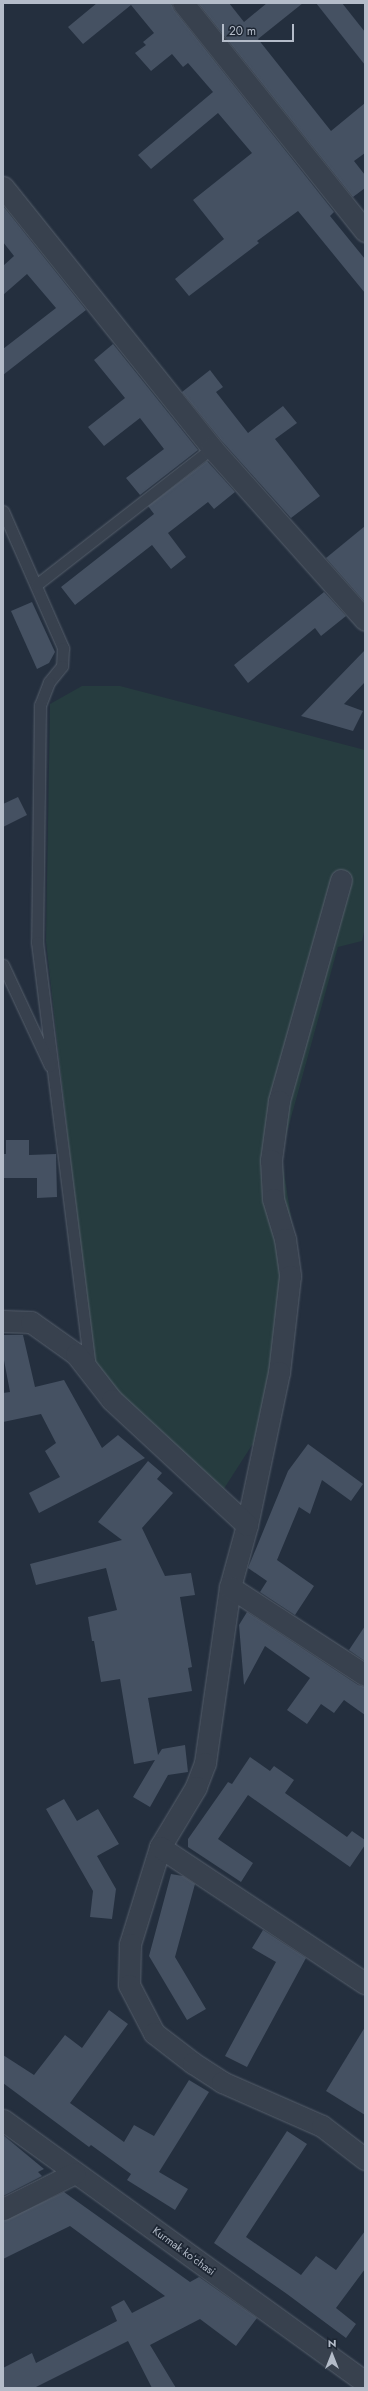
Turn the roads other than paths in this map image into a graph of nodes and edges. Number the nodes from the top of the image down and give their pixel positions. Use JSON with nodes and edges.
{"nodes":[{"id":1,"x":183,"y":3,"type":"edge"},
{"id":2,"x":3,"y":187,"type":"edge"},
{"id":3,"x":365,"y":231,"type":"edge"},
{"id":4,"x":212,"y":448,"type":"junction"},
{"id":5,"x":3,"y":511,"type":"edge"},
{"id":6,"x":36,"y":585,"type":"junction"},
{"id":7,"x":365,"y":620,"type":"edge"},
{"id":8,"x":341,"y":880,"type":"dead end"},
{"id":9,"x":3,"y":965,"type":"edge"},
{"id":10,"x":54,"y":1076,"type":"junction"},
{"id":11,"x":3,"y":1321,"type":"edge"},
{"id":12,"x":90,"y":1372,"type":"junction"},
{"id":13,"x":247,"y":1525,"type":"junction"},
{"id":14,"x":230,"y":1587,"type":"junction"},
{"id":15,"x":365,"y":1675,"type":"edge"},
{"id":16,"x":160,"y":1847,"type":"junction"},
{"id":17,"x":365,"y":1982,"type":"edge"},
{"id":18,"x":3,"y":2120,"type":"edge"},
{"id":19,"x":365,"y":2159,"type":"edge"},
{"id":20,"x":75,"y":2173,"type":"junction"},
{"id":21,"x":3,"y":2209,"type":"edge"},
{"id":22,"x":365,"y":2382,"type":"edge"}],
"edges":[{"from":1,"to":3,"type":"street"},
{"from":2,"to":4,"type":"street"},
{"from":4,"to":6,"type":"lane"},
{"from":4,"to":7,"type":"street"},
{"from":5,"to":6,"type":"lane"},
{"from":6,"to":10,"type":"lane"},
{"from":8,"to":13,"type":"street"},
{"from":9,"to":10,"type":"lane"},
{"from":10,"to":12,"type":"lane"},
{"from":11,"to":12,"type":"street"},
{"from":12,"to":13,"type":"street"},
{"from":13,"to":14,"type":"street"},
{"from":14,"to":15,"type":"street"},
{"from":14,"to":16,"type":"street"},
{"from":16,"to":17,"type":"street"},
{"from":16,"to":19,"type":"street"},
{"from":18,"to":20,"type":"street","name":"Kurmak koʻchasi"},
{"from":20,"to":21,"type":"street"},
{"from":20,"to":22,"type":"street","name":"Kurmak koʻchasi"}]}
